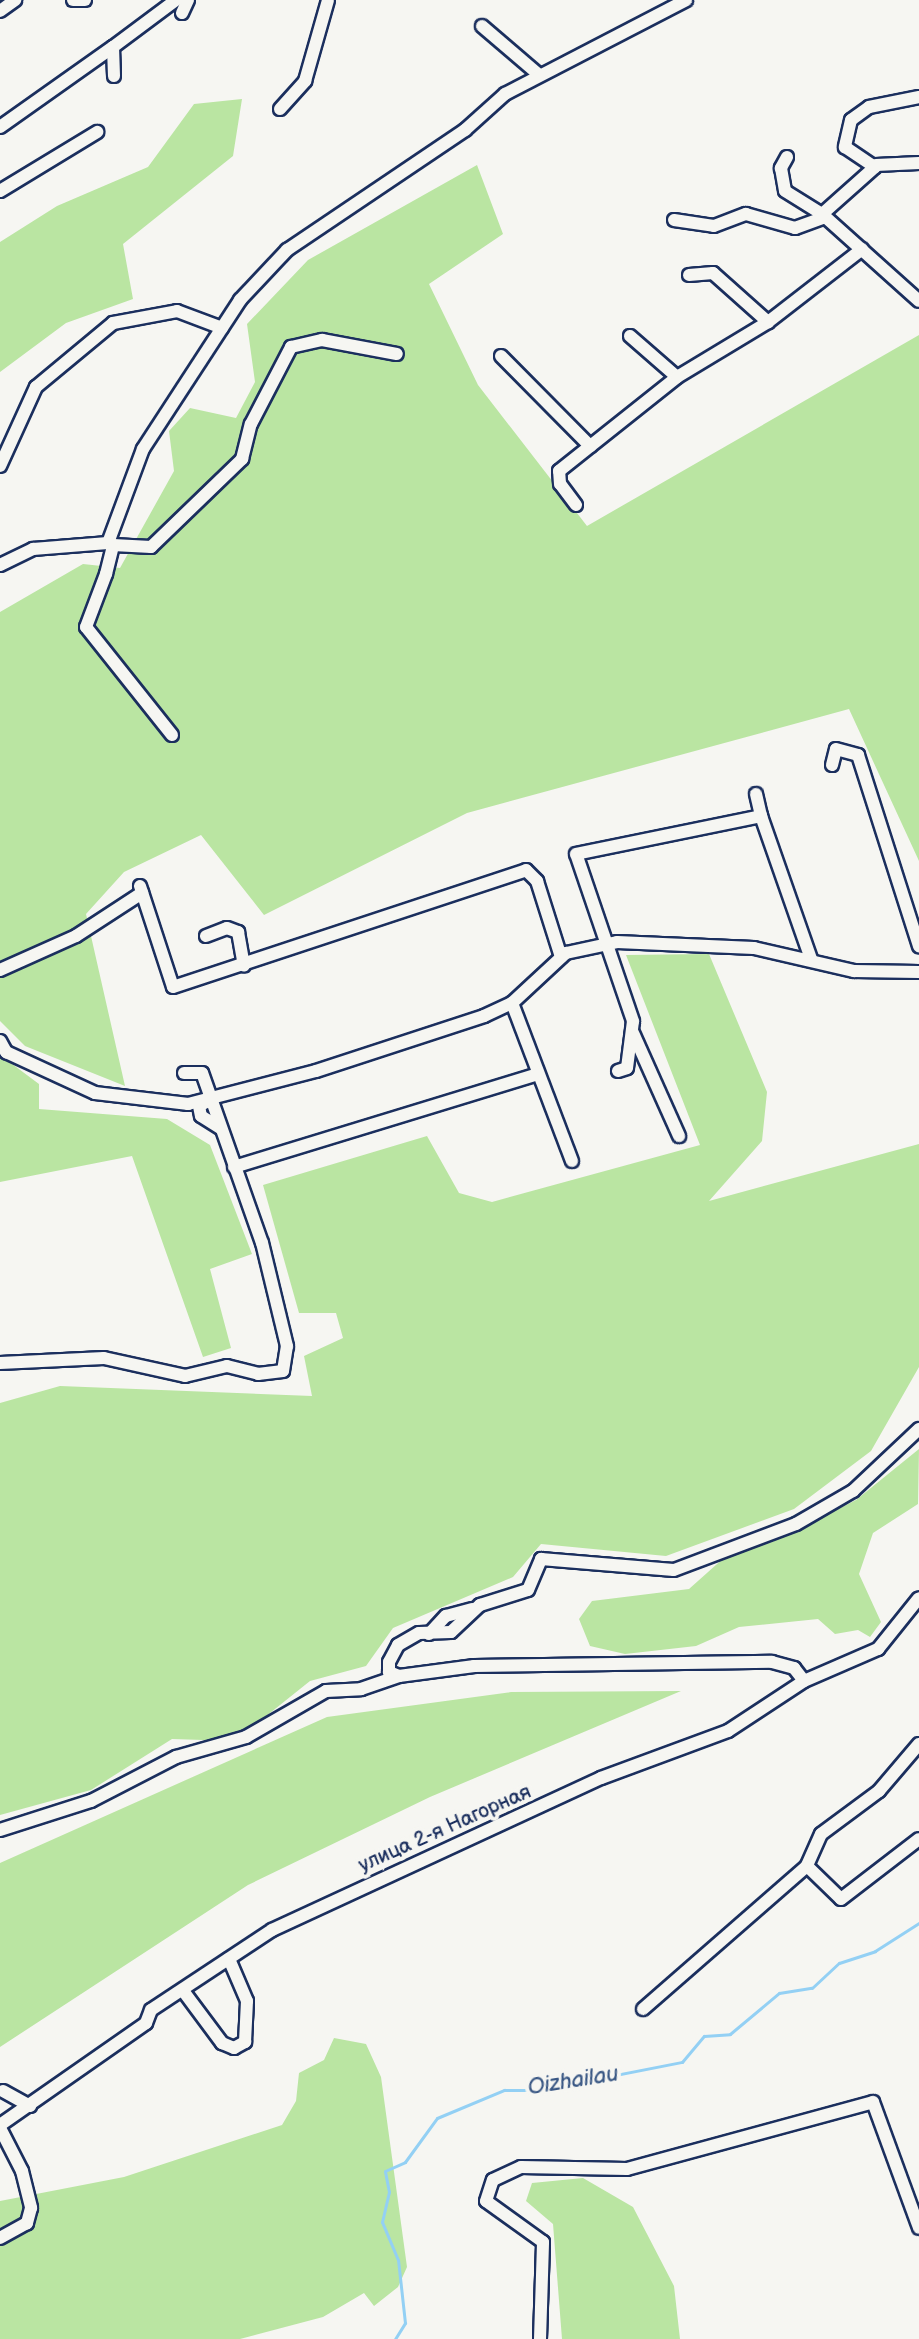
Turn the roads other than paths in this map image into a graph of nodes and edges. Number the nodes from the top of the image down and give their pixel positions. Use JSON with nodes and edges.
{"nodes":[{"id":1,"x":15,"y":0,"type":"edge"},
{"id":2,"x":73,"y":0,"type":"edge"},
{"id":3,"x":85,"y":0,"type":"edge"},
{"id":4,"x":176,"y":0,"type":"edge"},
{"id":5,"x":188,"y":0,"type":"edge"},
{"id":6,"x":328,"y":0,"type":"edge"},
{"id":7,"x":686,"y":0,"type":"edge"},
{"id":8,"x":663,"y":6,"type":"edge"},
{"id":9,"x":0,"y":11,"type":"edge"},
{"id":10,"x":182,"y":13,"type":"dead end"},
{"id":11,"x":482,"y":26,"type":"dead end"},
{"id":12,"x":137,"y":28,"type":"junction"},
{"id":13,"x":144,"y":40,"type":"dead end"},
{"id":14,"x":113,"y":47,"type":"junction"},
{"id":15,"x":538,"y":74,"type":"junction"},
{"id":16,"x":114,"y":76,"type":"dead end"},
{"id":17,"x":919,"y":97,"type":"edge"},
{"id":18,"x":280,"y":109,"type":"dead end"},
{"id":19,"x":0,"y":127,"type":"edge"},
{"id":20,"x":97,"y":132,"type":"dead end"},
{"id":21,"x":787,"y":157,"type":"dead end"},
{"id":22,"x":919,"y":163,"type":"edge"},
{"id":23,"x":876,"y":165,"type":"junction"},
{"id":24,"x":0,"y":191,"type":"edge"},
{"id":25,"x":824,"y":216,"type":"junction"},
{"id":26,"x":674,"y":220,"type":"dead end"},
{"id":27,"x":862,"y":249,"type":"junction"},
{"id":28,"x":689,"y":275,"type":"dead end"},
{"id":29,"x":919,"y":301,"type":"edge"},
{"id":30,"x":768,"y":322,"type":"junction"},
{"id":31,"x":222,"y":328,"type":"junction"},
{"id":32,"x":630,"y":336,"type":"dead end"},
{"id":33,"x":397,"y":354,"type":"dead end"},
{"id":34,"x":501,"y":356,"type":"dead end"},
{"id":35,"x":677,"y":377,"type":"junction"},
{"id":36,"x":590,"y":446,"type":"junction"},
{"id":37,"x":0,"y":466,"type":"edge"},
{"id":38,"x":576,"y":505,"type":"dead end"},
{"id":39,"x":110,"y":544,"type":"junction"},
{"id":40,"x":0,"y":565,"type":"edge"},
{"id":41,"x":172,"y":735,"type":"dead end"},
{"id":42,"x":832,"y":765,"type":"dead end"},
{"id":43,"x":756,"y":794,"type":"dead end"},
{"id":44,"x":761,"y":816,"type":"junction"},
{"id":45,"x":206,"y":936,"type":"dead end"},
{"id":46,"x":605,"y":945,"type":"junction"},
{"id":47,"x":919,"y":946,"type":"edge"},
{"id":48,"x":561,"y":957,"type":"junction"},
{"id":49,"x":811,"y":959,"type":"junction"},
{"id":50,"x":244,"y":965,"type":"junction"},
{"id":51,"x":0,"y":970,"type":"edge"},
{"id":52,"x":919,"y":972,"type":"edge"},
{"id":53,"x":512,"y":1003,"type":"junction"},
{"id":54,"x":633,"y":1033,"type":"junction"},
{"id":55,"x":0,"y":1041,"type":"edge"},
{"id":56,"x":618,"y":1071,"type":"dead end"},
{"id":57,"x":184,"y":1073,"type":"dead end"},
{"id":58,"x":538,"y":1074,"type":"junction"},
{"id":59,"x":210,"y":1102,"type":"junction"},
{"id":60,"x":679,"y":1136,"type":"dead end"},
{"id":61,"x":572,"y":1161,"type":"dead end"},
{"id":62,"x":234,"y":1167,"type":"junction"},
{"id":63,"x":0,"y":1363,"type":"edge"},
{"id":64,"x":919,"y":1429,"type":"edge"},
{"id":65,"x":919,"y":1598,"type":"edge"},
{"id":66,"x":399,"y":1676,"type":"junction"},
{"id":67,"x":804,"y":1681,"type":"junction"},
{"id":68,"x":919,"y":1744,"type":"edge"},
{"id":69,"x":176,"y":1757,"type":"junction"},
{"id":70,"x":0,"y":1830,"type":"edge"},
{"id":71,"x":0,"y":1837,"type":"edge"},
{"id":72,"x":919,"y":1839,"type":"edge"},
{"id":73,"x":807,"y":1866,"type":"junction"},
{"id":74,"x":229,"y":1959,"type":"junction"},
{"id":75,"x":184,"y":1992,"type":"junction"},
{"id":76,"x":643,"y":2009,"type":"dead end"},
{"id":77,"x":3,"y":2091,"type":"dead end"},
{"id":78,"x":30,"y":2106,"type":"junction"},
{"id":79,"x":0,"y":2126,"type":"edge"},
{"id":80,"x":919,"y":2228,"type":"edge"},
{"id":81,"x":0,"y":2238,"type":"edge"},
{"id":82,"x":540,"y":2339,"type":"edge"}],
"edges":[{"from":1,"to":9,"type":"street"},
{"from":2,"to":3,"type":"street"},
{"from":4,"to":12,"type":"street"},
{"from":5,"to":10,"type":"street"},
{"from":6,"to":18,"type":"street"},
{"from":7,"to":8,"type":"street"},
{"from":8,"to":15,"type":"street"},
{"from":11,"to":15,"type":"street"},
{"from":12,"to":13,"type":"street"},
{"from":12,"to":14,"type":"street"},
{"from":14,"to":16,"type":"street"},
{"from":14,"to":19,"type":"street"},
{"from":15,"to":31,"type":"street"},
{"from":17,"to":23,"type":"street"},
{"from":20,"to":24,"type":"street"},
{"from":21,"to":25,"type":"street"},
{"from":22,"to":23,"type":"street"},
{"from":23,"to":25,"type":"street"},
{"from":25,"to":26,"type":"street"},
{"from":25,"to":27,"type":"street"},
{"from":27,"to":29,"type":"street"},
{"from":27,"to":30,"type":"street"},
{"from":28,"to":30,"type":"street"},
{"from":30,"to":35,"type":"street"},
{"from":31,"to":37,"type":"street"},
{"from":31,"to":39,"type":"street"},
{"from":32,"to":35,"type":"street"},
{"from":33,"to":39,"type":"street"},
{"from":34,"to":36,"type":"street"},
{"from":35,"to":36,"type":"street"},
{"from":36,"to":38,"type":"street"},
{"from":39,"to":40,"type":"street"},
{"from":39,"to":41,"type":"street"},
{"from":42,"to":47,"type":"street"},
{"from":43,"to":44,"type":"street"},
{"from":44,"to":46,"type":"street"},
{"from":44,"to":49,"type":"street"},
{"from":45,"to":50,"type":"street"},
{"from":46,"to":48,"type":"street"},
{"from":46,"to":49,"type":"street"},
{"from":46,"to":54,"type":"street"},
{"from":48,"to":50,"type":"street"},
{"from":48,"to":53,"type":"street"},
{"from":49,"to":52,"type":"street"},
{"from":50,"to":51,"type":"street"},
{"from":53,"to":58,"type":"street"},
{"from":53,"to":59,"type":"street"},
{"from":54,"to":56,"type":"street"},
{"from":54,"to":60,"type":"street"},
{"from":55,"to":59,"type":"street"},
{"from":57,"to":59,"type":"street"},
{"from":58,"to":61,"type":"street"},
{"from":58,"to":62,"type":"street"},
{"from":59,"to":62,"type":"street"},
{"from":62,"to":63,"type":"street"},
{"from":64,"to":66,"type":"street"},
{"from":65,"to":67,"type":"street","name":"улица 2-я Нагорная"},
{"from":66,"to":67,"type":"street"},
{"from":66,"to":69,"type":"street"},
{"from":67,"to":74,"type":"street","name":"улица 2-я Нагорная"},
{"from":68,"to":73,"type":"street"},
{"from":69,"to":70,"type":"street"},
{"from":69,"to":71,"type":"street"},
{"from":72,"to":73,"type":"street"},
{"from":73,"to":76,"type":"street"},
{"from":74,"to":75,"type":"street","name":"улица 2-я Нагорная"},
{"from":74,"to":75,"type":"street"},
{"from":75,"to":78,"type":"street","name":"улица 2-я Нагорная"},
{"from":77,"to":78,"type":"street"},
{"from":78,"to":79,"type":"street","name":"улица 2-я Нагорная"},
{"from":79,"to":81,"type":"street"},
{"from":80,"to":82,"type":"street"}]}
